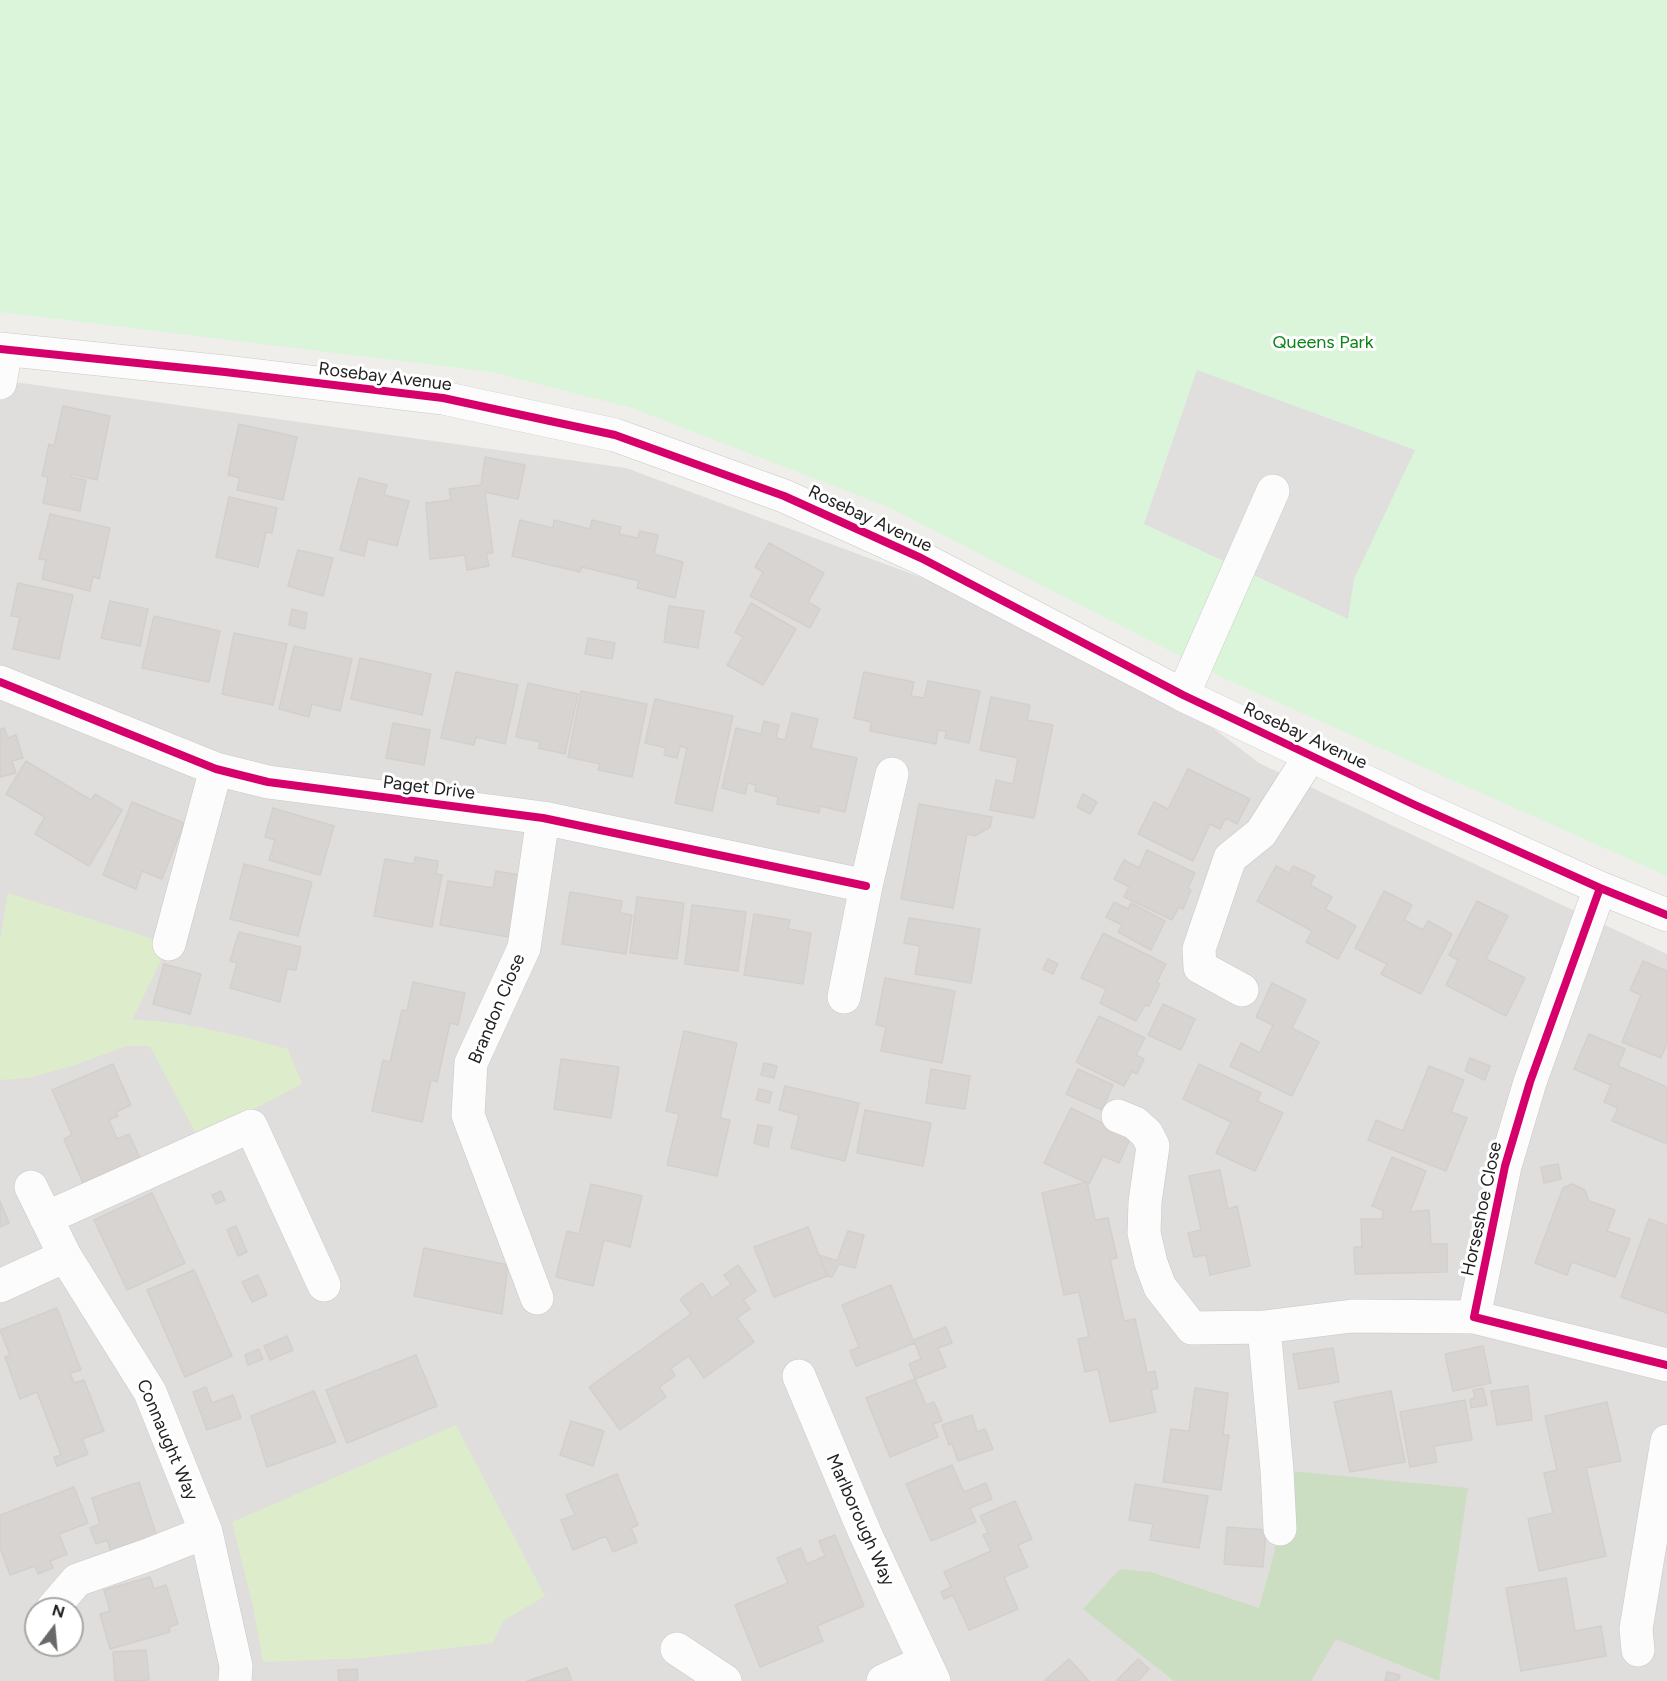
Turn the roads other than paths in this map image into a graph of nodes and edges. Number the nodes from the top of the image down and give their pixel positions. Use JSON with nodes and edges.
{"nodes":[{"id":1,"x":3,"y":350,"type":"edge"},
{"id":2,"x":0,"y":383,"type":"edge"},
{"id":3,"x":1273,"y":491,"type":"dead end"},
{"id":4,"x":0,"y":682,"type":"edge"},
{"id":5,"x":1183,"y":695,"type":"junction"},
{"id":6,"x":1310,"y":756,"type":"junction"},
{"id":7,"x":216,"y":769,"type":"junction"},
{"id":8,"x":892,"y":774,"type":"dead end"},
{"id":9,"x":543,"y":818,"type":"junction"},
{"id":10,"x":866,"y":886,"type":"junction"},
{"id":11,"x":1600,"y":888,"type":"junction"},
{"id":12,"x":1667,"y":915,"type":"edge"},
{"id":13,"x":169,"y":944,"type":"dead end"},
{"id":14,"x":1242,"y":990,"type":"dead end"},
{"id":15,"x":844,"y":997,"type":"dead end"},
{"id":16,"x":1118,"y":1116,"type":"dead end"},
{"id":17,"x":31,"y":1187,"type":"dead end"},
{"id":18,"x":46,"y":1218,"type":"junction"},
{"id":19,"x":65,"y":1256,"type":"junction"},
{"id":20,"x":324,"y":1285,"type":"dead end"},
{"id":21,"x":0,"y":1287,"type":"edge"},
{"id":22,"x":537,"y":1298,"type":"dead end"},
{"id":23,"x":1474,"y":1317,"type":"junction"},
{"id":24,"x":1264,"y":1327,"type":"junction"},
{"id":25,"x":1667,"y":1365,"type":"edge"},
{"id":26,"x":799,"y":1376,"type":"dead end"},
{"id":27,"x":1667,"y":1441,"type":"edge"},
{"id":28,"x":1280,"y":1529,"type":"dead end"},
{"id":29,"x":206,"y":1532,"type":"junction"},
{"id":30,"x":62,"y":1597,"type":"edge"},
{"id":31,"x":677,"y":1649,"type":"dead end"},
{"id":32,"x":1638,"y":1650,"type":"dead end"},
{"id":33,"x":929,"y":1672,"type":"edge"},
{"id":34,"x":235,"y":1681,"type":"edge"},
{"id":35,"x":725,"y":1681,"type":"edge"},
{"id":36,"x":883,"y":1681,"type":"edge"}],
"edges":[{"from":1,"to":2,"type":"street"},
{"from":1,"to":5,"type":"street","name":"Rosebay Avenue"},
{"from":3,"to":5,"type":"street"},
{"from":4,"to":7,"type":"street","name":"Paget Drive"},
{"from":5,"to":6,"type":"street","name":"Rosebay Avenue"},
{"from":6,"to":11,"type":"street","name":"Rosebay Avenue"},
{"from":6,"to":14,"type":"street","name":"Rosebay Avenue"},
{"from":7,"to":9,"type":"street","name":"Paget Drive"},
{"from":7,"to":13,"type":"street"},
{"from":8,"to":10,"type":"street"},
{"from":9,"to":10,"type":"street","name":"Paget Drive"},
{"from":9,"to":22,"type":"street","name":"Brandon Close"},
{"from":10,"to":15,"type":"street"},
{"from":11,"to":12,"type":"street","name":"Rosebay Avenue"},
{"from":11,"to":23,"type":"street","name":"Horseshoe Close"},
{"from":16,"to":24,"type":"street"},
{"from":17,"to":18,"type":"street","name":"Connaught Way"},
{"from":18,"to":19,"type":"street","name":"Connaught Way"},
{"from":18,"to":20,"type":"street"},
{"from":19,"to":21,"type":"street"},
{"from":19,"to":29,"type":"street","name":"Connaught Way"},
{"from":23,"to":24,"type":"street"},
{"from":23,"to":25,"type":"street"},
{"from":24,"to":28,"type":"street"},
{"from":26,"to":33,"type":"street","name":"Marlborough Way"},
{"from":27,"to":32,"type":"street"},
{"from":29,"to":30,"type":"street"},
{"from":29,"to":34,"type":"street","name":"Connaught Way"},
{"from":31,"to":35,"type":"street"},
{"from":33,"to":36,"type":"street","name":"Marlborough Way"}]}
